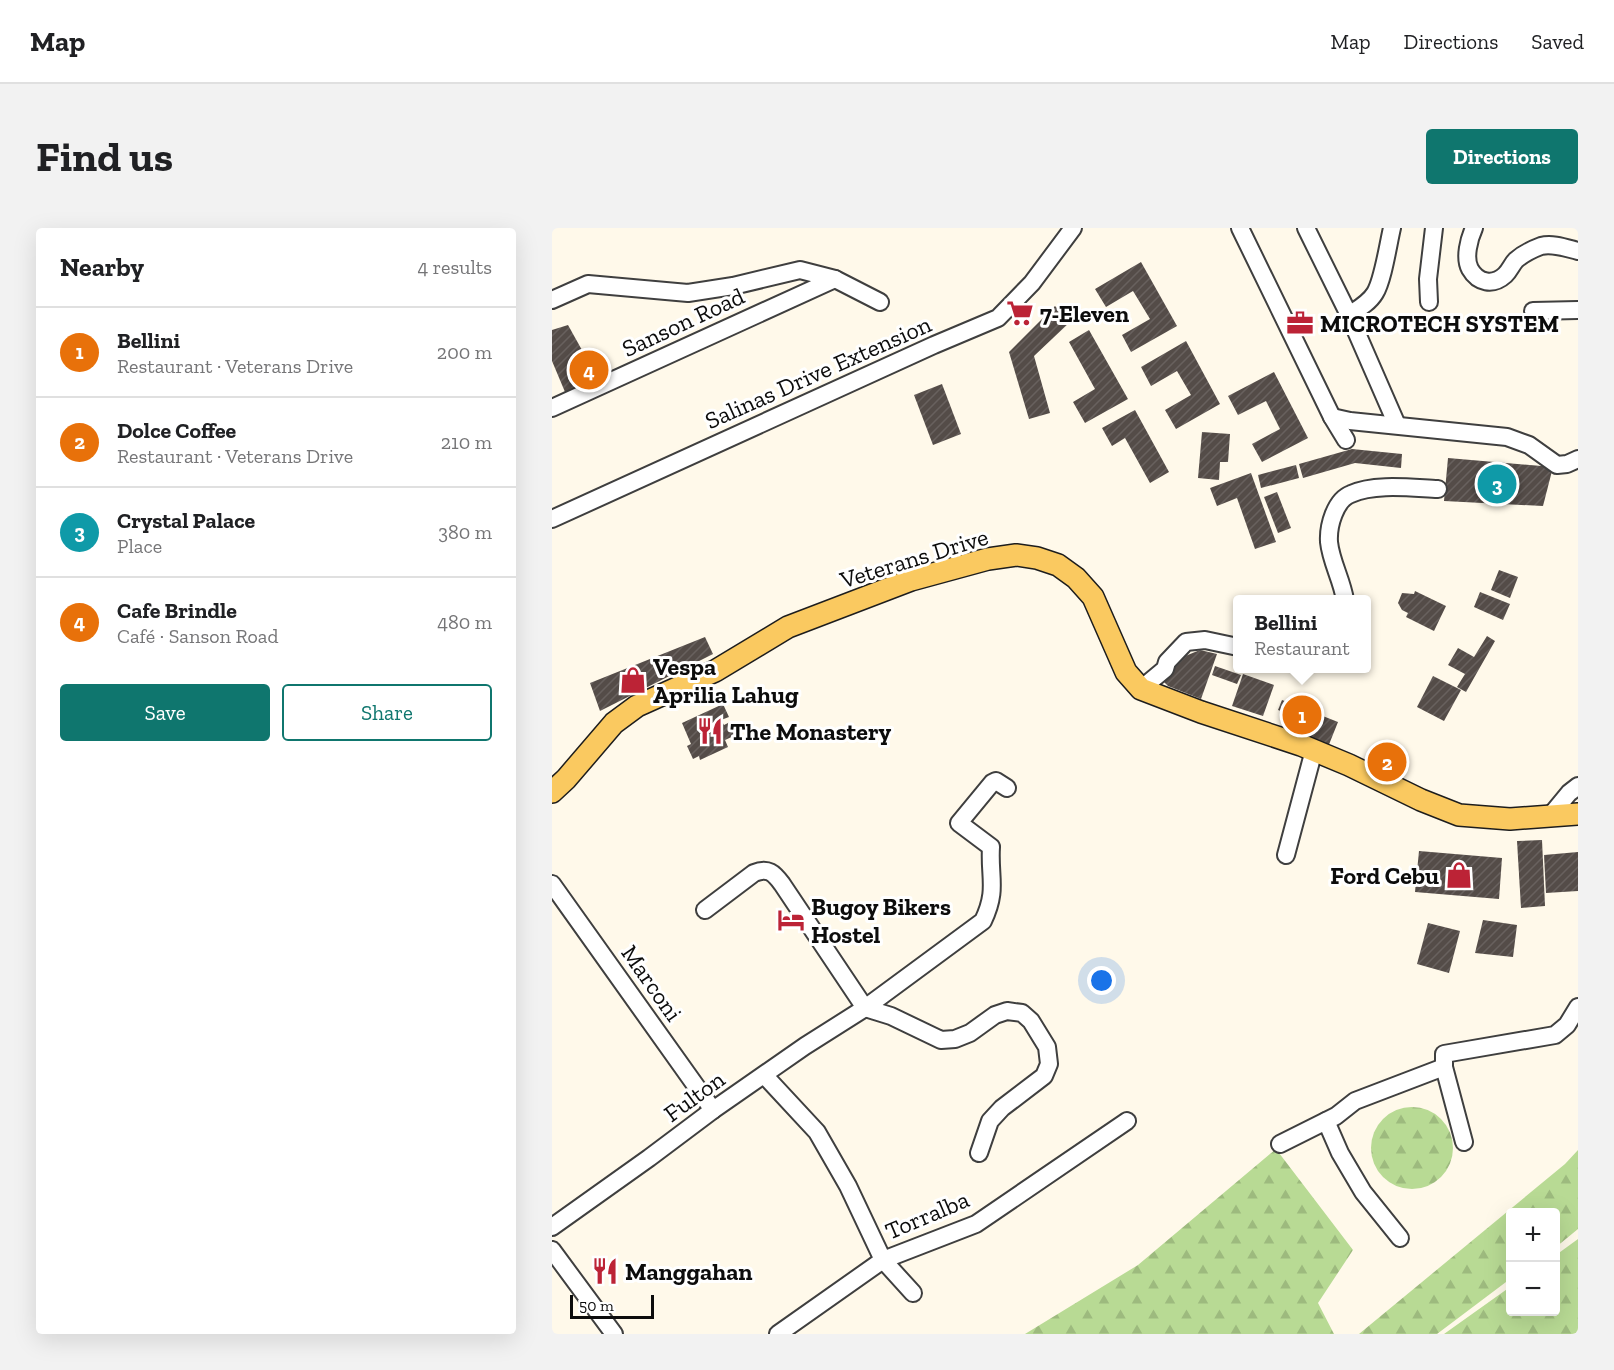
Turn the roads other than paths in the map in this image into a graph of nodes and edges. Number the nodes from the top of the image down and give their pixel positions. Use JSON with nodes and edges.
{"nodes":[{"id":1,"x":1073,"y":228,"type":"edge"},
{"id":2,"x":1240,"y":228,"type":"edge"},
{"id":3,"x":1306,"y":228,"type":"edge"},
{"id":4,"x":1392,"y":228,"type":"edge"},
{"id":5,"x":1434,"y":228,"type":"edge"},
{"id":6,"x":1474,"y":228,"type":"edge"},
{"id":7,"x":1578,"y":251,"type":"edge"},
{"id":8,"x":835,"y":279,"type":"junction"},
{"id":9,"x":552,"y":300,"type":"edge"},
{"id":10,"x":880,"y":302,"type":"dead end"},
{"id":11,"x":1429,"y":302,"type":"dead end"},
{"id":12,"x":1578,"y":310,"type":"edge"},
{"id":13,"x":1533,"y":311,"type":"dead end"},
{"id":14,"x":1349,"y":315,"type":"junction"},
{"id":15,"x":552,"y":408,"type":"edge"},
{"id":16,"x":1332,"y":417,"type":"junction"},
{"id":17,"x":1397,"y":425,"type":"junction"},
{"id":18,"x":1346,"y":440,"type":"dead end"},
{"id":19,"x":1578,"y":459,"type":"edge"},
{"id":20,"x":1438,"y":489,"type":"dead end"},
{"id":21,"x":552,"y":519,"type":"edge"},
{"id":22,"x":1343,"y":595,"type":"edge"},
{"id":23,"x":1233,"y":646,"type":"edge"},
{"id":24,"x":1137,"y":684,"type":"junction"},
{"id":25,"x":1314,"y":750,"type":"junction"},
{"id":26,"x":1578,"y":786,"type":"edge"},
{"id":27,"x":1007,"y":788,"type":"dead end"},
{"id":28,"x":552,"y":792,"type":"edge"},
{"id":29,"x":1578,"y":814,"type":"edge"},
{"id":30,"x":1550,"y":816,"type":"junction"},
{"id":31,"x":1286,"y":855,"type":"dead end"},
{"id":32,"x":552,"y":884,"type":"edge"},
{"id":33,"x":705,"y":910,"type":"dead end"},
{"id":34,"x":1578,"y":1007,"type":"edge"},
{"id":35,"x":865,"y":1008,"type":"junction"},
{"id":36,"x":1444,"y":1067,"type":"junction"},
{"id":37,"x":765,"y":1076,"type":"junction"},
{"id":38,"x":713,"y":1110,"type":"junction"},
{"id":39,"x":1126,"y":1121,"type":"dead end"},
{"id":40,"x":1326,"y":1121,"type":"junction"},
{"id":41,"x":1464,"y":1142,"type":"dead end"},
{"id":42,"x":1280,"y":1144,"type":"dead end"},
{"id":43,"x":979,"y":1153,"type":"dead end"},
{"id":44,"x":552,"y":1227,"type":"edge"},
{"id":45,"x":1400,"y":1238,"type":"dead end"},
{"id":46,"x":552,"y":1250,"type":"edge"},
{"id":47,"x":883,"y":1260,"type":"junction"},
{"id":48,"x":913,"y":1293,"type":"dead end"},
{"id":49,"x":614,"y":1334,"type":"edge"},
{"id":50,"x":778,"y":1334,"type":"edge"}],
"edges":[{"from":1,"to":21,"type":"street","name":"Salinas Drive Extension"},
{"from":2,"to":16,"type":"street"},
{"from":3,"to":14,"type":"street"},
{"from":4,"to":14,"type":"street"},
{"from":5,"to":11,"type":"street"},
{"from":6,"to":7,"type":"street"},
{"from":8,"to":9,"type":"street"},
{"from":8,"to":10,"type":"street"},
{"from":8,"to":15,"type":"street","name":"Sanson Road"},
{"from":12,"to":13,"type":"street"},
{"from":14,"to":17,"type":"street"},
{"from":16,"to":17,"type":"street"},
{"from":16,"to":18,"type":"street"},
{"from":17,"to":19,"type":"street"},
{"from":20,"to":22,"type":"street"},
{"from":23,"to":24,"type":"street"},
{"from":24,"to":25,"type":"main road"},
{"from":24,"to":28,"type":"main road","name":"Veterans Drive"},
{"from":25,"to":30,"type":"main road"},
{"from":25,"to":31,"type":"street"},
{"from":26,"to":30,"type":"street"},
{"from":27,"to":35,"type":"street","name":"Fulton"},
{"from":29,"to":30,"type":"main road"},
{"from":32,"to":38,"type":"street","name":"Marconi"},
{"from":33,"to":35,"type":"street"},
{"from":34,"to":36,"type":"street"},
{"from":35,"to":37,"type":"street","name":"Fulton"},
{"from":35,"to":43,"type":"street"},
{"from":36,"to":40,"type":"street"},
{"from":36,"to":41,"type":"street"},
{"from":37,"to":38,"type":"street","name":"Fulton"},
{"from":37,"to":47,"type":"street"},
{"from":38,"to":44,"type":"street","name":"Fulton"},
{"from":39,"to":47,"type":"street","name":"Torralba"},
{"from":40,"to":42,"type":"street"},
{"from":40,"to":45,"type":"street"},
{"from":46,"to":49,"type":"street"},
{"from":47,"to":48,"type":"street"},
{"from":47,"to":50,"type":"street","name":"Torralba"}]}
